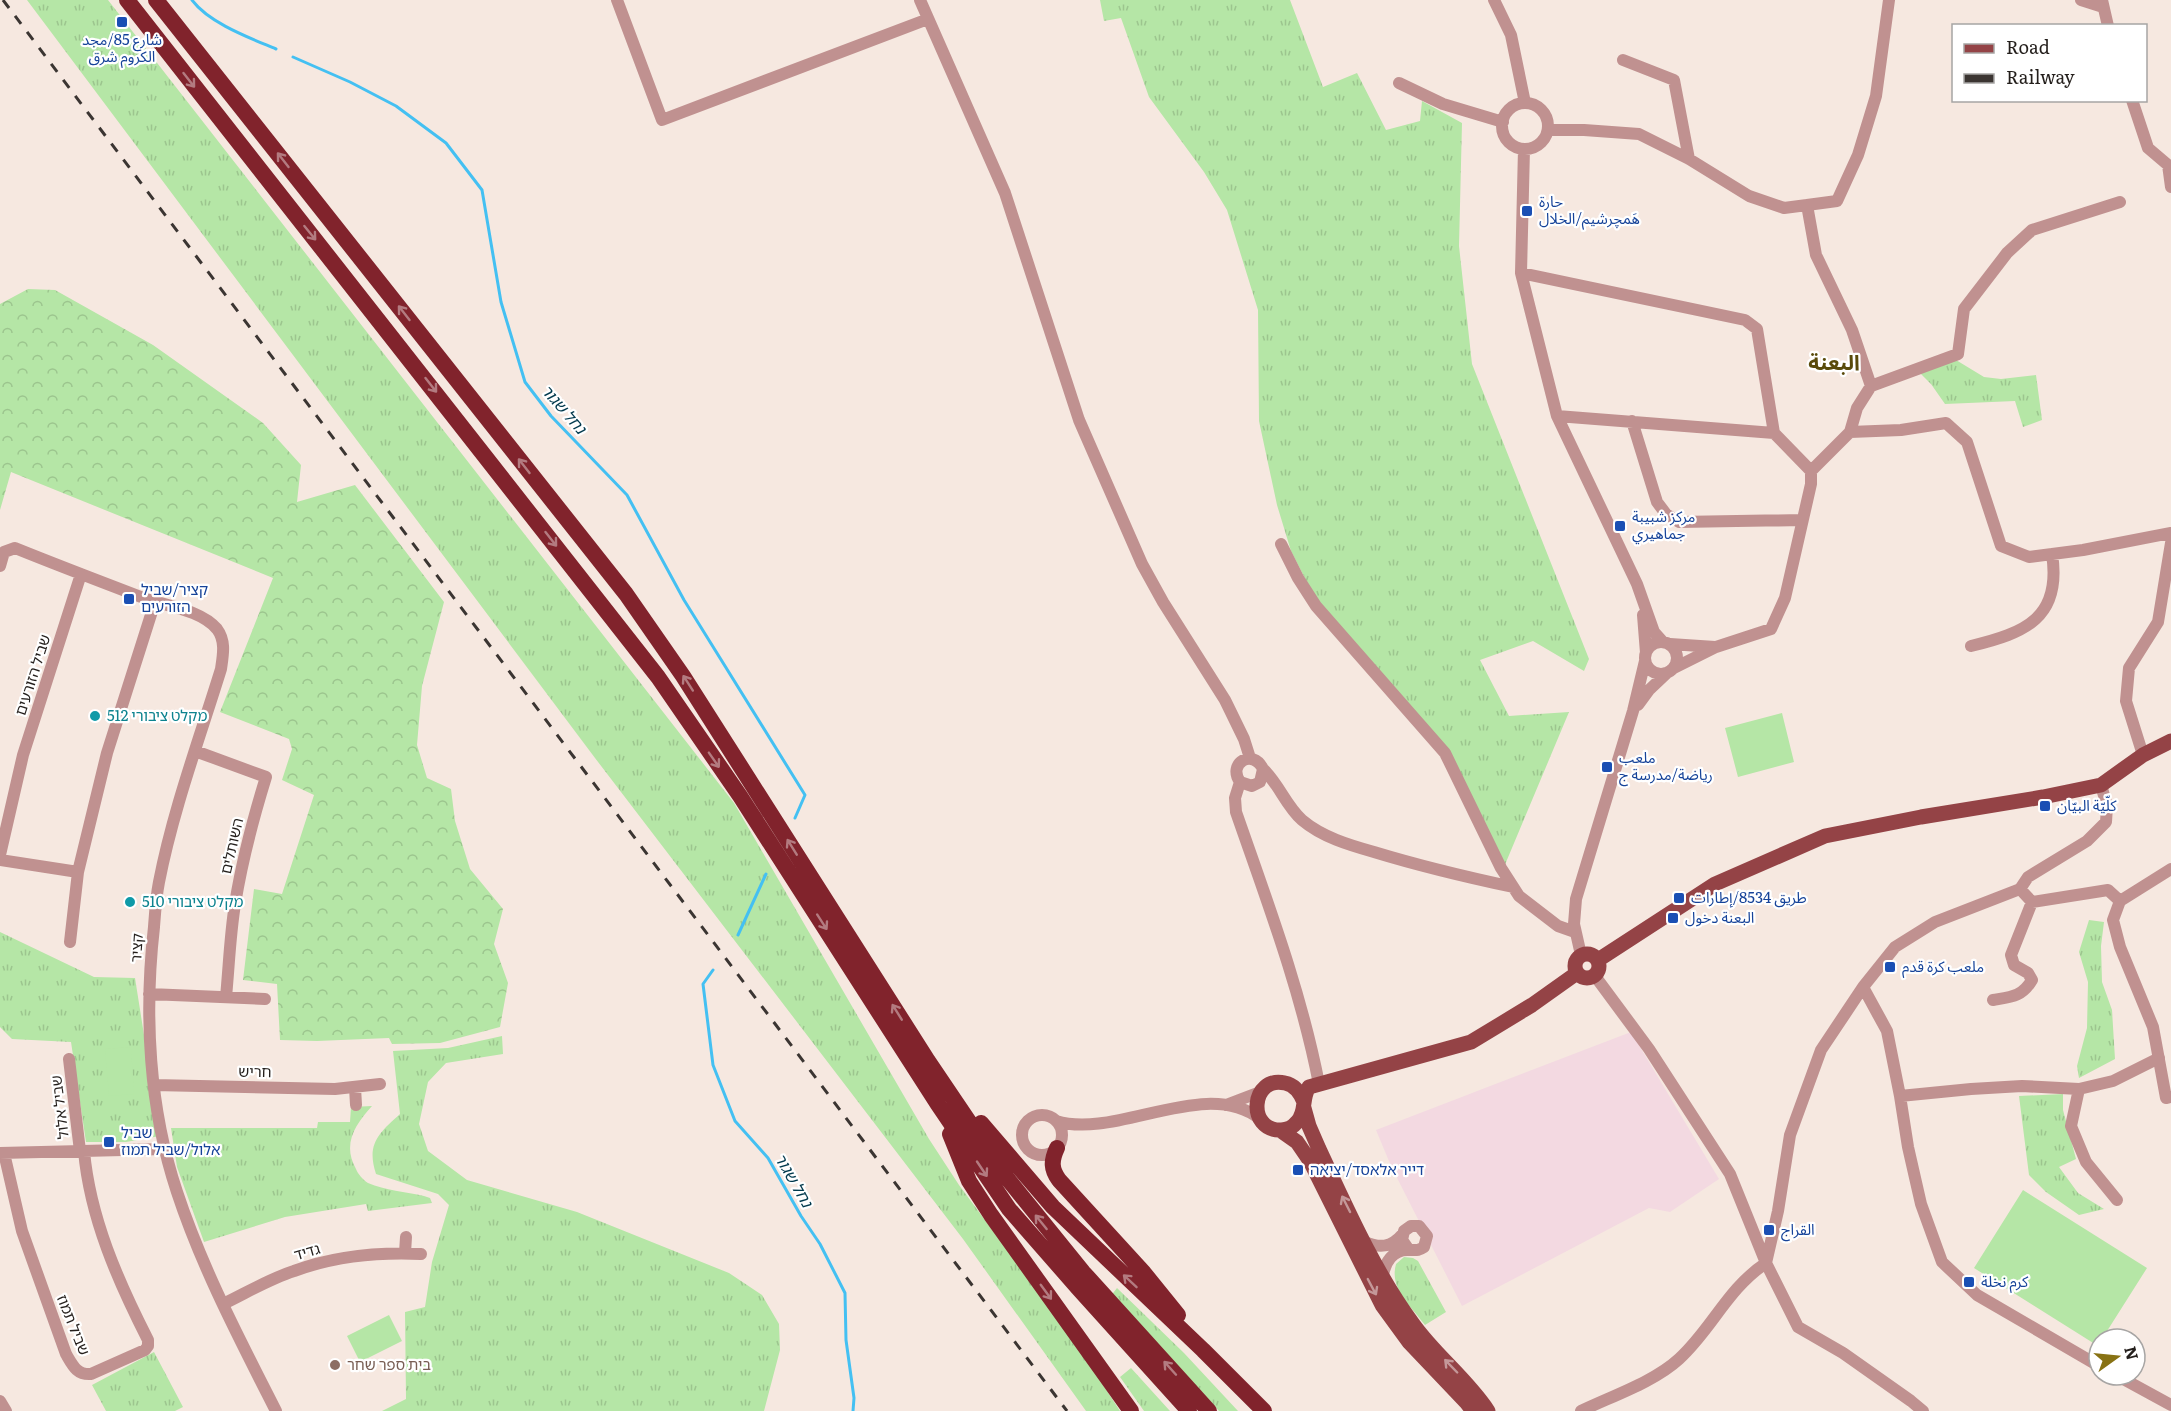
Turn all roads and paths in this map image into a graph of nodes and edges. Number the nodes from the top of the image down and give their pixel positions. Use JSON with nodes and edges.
{"nodes":[{"id":1,"x":128,"y":0,"type":"edge"},
{"id":2,"x":156,"y":0,"type":"edge"},
{"id":3,"x":617,"y":0,"type":"edge"},
{"id":4,"x":920,"y":0,"type":"edge"},
{"id":5,"x":1494,"y":0,"type":"edge"},
{"id":6,"x":1889,"y":0,"type":"edge"},
{"id":7,"x":2081,"y":0,"type":"edge"},
{"id":8,"x":2102,"y":3,"type":"edge"},
{"id":9,"x":928,"y":19,"type":"junction"},
{"id":10,"x":2107,"y":24,"type":"edge"},
{"id":11,"x":1623,"y":60,"type":"dead end"},
{"id":12,"x":1400,"y":83,"type":"dead end"},
{"id":13,"x":2133,"y":102,"type":"edge"},
{"id":14,"x":1524,"y":103,"type":"junction"},
{"id":15,"x":1503,"y":122,"type":"junction"},
{"id":16,"x":1548,"y":130,"type":"junction"},
{"id":17,"x":1524,"y":149,"type":"junction"},
{"id":18,"x":1689,"y":159,"type":"junction"},
{"id":19,"x":2169,"y":164,"type":"edge"},
{"id":20,"x":2171,"y":187,"type":"edge"},
{"id":21,"x":2120,"y":202,"type":"dead end"},
{"id":22,"x":1807,"y":205,"type":"junction"},
{"id":23,"x":1521,"y":273,"type":"junction"},
{"id":24,"x":1871,"y":386,"type":"junction"},
{"id":25,"x":1557,"y":416,"type":"junction"},
{"id":26,"x":1632,"y":422,"type":"junction"},
{"id":27,"x":1850,"y":432,"type":"junction"},
{"id":28,"x":1774,"y":433,"type":"junction"},
{"id":29,"x":1811,"y":471,"type":"junction"},
{"id":30,"x":1802,"y":520,"type":"junction"},
{"id":31,"x":2171,"y":533,"type":"edge"},
{"id":32,"x":2171,"y":543,"type":"edge"},
{"id":33,"x":1281,"y":544,"type":"dead end"},
{"id":34,"x":2052,"y":554,"type":"junction"},
{"id":35,"x":0,"y":566,"type":"edge"},
{"id":36,"x":81,"y":574,"type":"junction"},
{"id":37,"x":1637,"y":584,"type":"junction"},
{"id":38,"x":156,"y":602,"type":"junction"},
{"id":39,"x":1666,"y":643,"type":"junction"},
{"id":40,"x":1971,"y":646,"type":"dead end"},
{"id":41,"x":1716,"y":647,"type":"junction"},
{"id":42,"x":1645,"y":657,"type":"junction"},
{"id":43,"x":1670,"y":670,"type":"junction"},
{"id":44,"x":1633,"y":711,"type":"junction"},
{"id":45,"x":2171,"y":741,"type":"edge"},
{"id":46,"x":195,"y":751,"type":"junction"},
{"id":47,"x":2143,"y":755,"type":"junction"},
{"id":48,"x":1250,"y":759,"type":"junction"},
{"id":49,"x":1263,"y":769,"type":"junction"},
{"id":50,"x":1240,"y":782,"type":"junction"},
{"id":51,"x":2101,"y":785,"type":"junction"},
{"id":52,"x":0,"y":855,"type":"edge"},
{"id":53,"x":0,"y":860,"type":"edge"},
{"id":54,"x":78,"y":872,"type":"junction"},
{"id":55,"x":2170,"y":872,"type":"edge"},
{"id":56,"x":1513,"y":887,"type":"junction"},
{"id":57,"x":2020,"y":889,"type":"junction"},
{"id":58,"x":2120,"y":901,"type":"junction"},
{"id":59,"x":2032,"y":902,"type":"junction"},
{"id":60,"x":1575,"y":932,"type":"junction"},
{"id":61,"x":70,"y":942,"type":"dead end"},
{"id":62,"x":1581,"y":955,"type":"junction"},
{"id":63,"x":1598,"y":960,"type":"junction"},
{"id":64,"x":1577,"y":973,"type":"junction"},
{"id":65,"x":1595,"y":976,"type":"junction"},
{"id":66,"x":1863,"y":987,"type":"junction"},
{"id":67,"x":149,"y":994,"type":"junction"},
{"id":68,"x":226,"y":997,"type":"junction"},
{"id":69,"x":265,"y":999,"type":"dead end"},
{"id":70,"x":1993,"y":1000,"type":"dead end"},
{"id":71,"x":2159,"y":1058,"type":"junction"},
{"id":72,"x":69,"y":1059,"type":"dead end"},
{"id":73,"x":928,"y":1061,"type":"junction"},
{"id":74,"x":1318,"y":1079,"type":"junction"},
{"id":75,"x":1287,"y":1083,"type":"junction"},
{"id":76,"x":380,"y":1084,"type":"dead end"},
{"id":77,"x":154,"y":1085,"type":"junction"},
{"id":78,"x":355,"y":1087,"type":"junction"},
{"id":79,"x":2079,"y":1089,"type":"junction"},
{"id":80,"x":1260,"y":1092,"type":"junction"},
{"id":81,"x":1900,"y":1096,"type":"junction"},
{"id":82,"x":2171,"y":1097,"type":"edge"},
{"id":83,"x":937,"y":1103,"type":"junction"},
{"id":84,"x":356,"y":1105,"type":"dead end"},
{"id":85,"x":1304,"y":1105,"type":"junction"},
{"id":86,"x":1225,"y":1106,"type":"junction"},
{"id":87,"x":1260,"y":1119,"type":"junction"},
{"id":88,"x":1056,"y":1121,"type":"junction"},
{"id":89,"x":1097,"y":1123,"type":"junction"},
{"id":90,"x":1280,"y":1130,"type":"junction"},
{"id":91,"x":1059,"y":1145,"type":"junction"},
{"id":92,"x":164,"y":1149,"type":"junction"},
{"id":93,"x":82,"y":1151,"type":"junction"},
{"id":94,"x":2,"y":1153,"type":"edge"},
{"id":95,"x":2117,"y":1200,"type":"dead end"},
{"id":96,"x":1402,"y":1236,"type":"junction"},
{"id":97,"x":406,"y":1237,"type":"dead end"},
{"id":98,"x":1365,"y":1242,"type":"junction"},
{"id":99,"x":1409,"y":1250,"type":"junction"},
{"id":100,"x":405,"y":1253,"type":"junction"},
{"id":101,"x":421,"y":1254,"type":"dead end"},
{"id":102,"x":1766,"y":1263,"type":"junction"},
{"id":103,"x":1383,"y":1277,"type":"junction"},
{"id":104,"x":223,"y":1304,"type":"junction"},
{"id":105,"x":1203,"y":1350,"type":"junction"},
{"id":106,"x":2087,"y":1359,"type":"edge"},
{"id":107,"x":2138,"y":1387,"type":"edge"},
{"id":108,"x":0,"y":1401,"type":"edge"},
{"id":109,"x":2171,"y":1405,"type":"edge"},
{"id":110,"x":6,"y":1411,"type":"edge"},
{"id":111,"x":276,"y":1411,"type":"edge"},
{"id":112,"x":1131,"y":1411,"type":"edge"},
{"id":113,"x":1189,"y":1411,"type":"edge"},
{"id":114,"x":1209,"y":1411,"type":"edge"},
{"id":115,"x":1264,"y":1411,"type":"edge"},
{"id":116,"x":1473,"y":1411,"type":"edge"},
{"id":117,"x":1488,"y":1411,"type":"edge"},
{"id":118,"x":1581,"y":1411,"type":"edge"},
{"id":119,"x":1923,"y":1411,"type":"edge"}],
"edges":[{"from":1,"to":83,"type":"highway","one_way":true},
{"from":73,"to":2,"type":"highway","one_way":true},
{"from":3,"to":9,"type":"street"},
{"from":4,"to":9,"type":"street"},
{"from":5,"to":14,"type":"street"},
{"from":6,"to":22,"type":"street"},
{"from":7,"to":8,"type":"street"},
{"from":8,"to":10,"type":"street"},
{"from":9,"to":48,"type":"street"},
{"from":11,"to":18,"type":"street"},
{"from":12,"to":15,"type":"street"},
{"from":13,"to":19,"type":"street"},
{"from":14,"to":15,"type":"street"},
{"from":14,"to":16,"type":"street"},
{"from":15,"to":17,"type":"street"},
{"from":16,"to":17,"type":"street"},
{"from":16,"to":18,"type":"street"},
{"from":17,"to":23,"type":"street"},
{"from":18,"to":22,"type":"street"},
{"from":19,"to":20,"type":"street"},
{"from":21,"to":24,"type":"street"},
{"from":22,"to":24,"type":"street"},
{"from":23,"to":25,"type":"street"},
{"from":23,"to":28,"type":"street"},
{"from":24,"to":27,"type":"street"},
{"from":25,"to":26,"type":"street"},
{"from":25,"to":37,"type":"street"},
{"from":26,"to":28,"type":"street"},
{"from":26,"to":30,"type":"street"},
{"from":27,"to":29,"type":"street"},
{"from":27,"to":34,"type":"street"},
{"from":28,"to":29,"type":"street"},
{"from":29,"to":30,"type":"street"},
{"from":30,"to":41,"type":"street"},
{"from":31,"to":34,"type":"street"},
{"from":32,"to":47,"type":"street"},
{"from":33,"to":56,"type":"street"},
{"from":34,"to":40,"type":"street"},
{"from":35,"to":36,"type":"street","name":"קציר"},
{"from":36,"to":38,"type":"street","name":"קציר"},
{"from":36,"to":52,"type":"street","name":"שביל הזורעים"},
{"from":37,"to":39,"type":"street"},
{"from":37,"to":42,"type":"street"},
{"from":38,"to":46,"type":"street","name":"קציר"},
{"from":38,"to":54,"type":"street"},
{"from":39,"to":41,"type":"street"},
{"from":39,"to":42,"type":"street"},
{"from":39,"to":43,"type":"street"},
{"from":41,"to":43,"type":"street"},
{"from":42,"to":43,"type":"street"},
{"from":42,"to":44,"type":"street"},
{"from":43,"to":44,"type":"street"},
{"from":44,"to":60,"type":"street"},
{"from":45,"to":47,"type":"main road"},
{"from":46,"to":67,"type":"street","name":"קציר"},
{"from":46,"to":68,"type":"street","name":"השותלים"},
{"from":47,"to":51,"type":"main road"},
{"from":48,"to":49,"type":"street"},
{"from":48,"to":50,"type":"street"},
{"from":49,"to":50,"type":"street"},
{"from":49,"to":56,"type":"street"},
{"from":50,"to":74,"type":"street"},
{"from":51,"to":57,"type":"street"},
{"from":51,"to":63,"type":"main road"},
{"from":53,"to":54,"type":"street"},
{"from":54,"to":61,"type":"street"},
{"from":55,"to":58,"type":"street"},
{"from":56,"to":60,"type":"street"},
{"from":57,"to":59,"type":"street"},
{"from":57,"to":66,"type":"street"},
{"from":58,"to":59,"type":"street"},
{"from":58,"to":71,"type":"street"},
{"from":59,"to":70,"type":"street"},
{"from":60,"to":62,"type":"street"},
{"from":62,"to":63,"type":"main road"},
{"from":62,"to":64,"type":"main road"},
{"from":63,"to":65,"type":"main road"},
{"from":64,"to":65,"type":"main road"},
{"from":64,"to":74,"type":"main road"},
{"from":65,"to":102,"type":"street"},
{"from":66,"to":81,"type":"street"},
{"from":66,"to":102,"type":"street"},
{"from":67,"to":68,"type":"street"},
{"from":67,"to":77,"type":"street","name":"קציר"},
{"from":68,"to":69,"type":"street"},
{"from":71,"to":79,"type":"street"},
{"from":71,"to":82,"type":"street"},
{"from":72,"to":93,"type":"street","name":"שביל אלול"},
{"from":105,"to":73,"type":"highway","one_way":true},
{"from":114,"to":73,"type":"highway","one_way":true},
{"from":74,"to":75,"type":"main road"},
{"from":74,"to":85,"type":"main road"},
{"from":75,"to":80,"type":"main road"},
{"from":75,"to":85,"type":"main road"},
{"from":76,"to":78,"type":"street","name":"חריש"},
{"from":77,"to":78,"type":"street","name":"חריש"},
{"from":77,"to":92,"type":"street","name":"קציר"},
{"from":78,"to":84,"type":"street"},
{"from":79,"to":81,"type":"street"},
{"from":79,"to":95,"type":"street"},
{"from":80,"to":86,"type":"street"},
{"from":80,"to":87,"type":"main road"},
{"from":81,"to":106,"type":"street"},
{"from":83,"to":112,"type":"highway","one_way":true},
{"from":83,"to":113,"type":"highway","one_way":true},
{"from":85,"to":90,"type":"main road"},
{"from":98,"to":85,"type":"main road","one_way":true},
{"from":86,"to":87,"type":"street"},
{"from":86,"to":89,"type":"street"},
{"from":87,"to":90,"type":"main road"},
{"from":88,"to":89,"type":"street"},
{"from":88,"to":91,"type":"street"},
{"from":88,"to":91,"type":"street"},
{"from":89,"to":91,"type":"street"},
{"from":90,"to":116,"type":"main road","one_way":true},
{"from":91,"to":105,"type":"highway"},
{"from":92,"to":93,"type":"street","name":"שביל אלול"},
{"from":92,"to":104,"type":"street","name":"קציר"},
{"from":93,"to":94,"type":"street","name":"שביל אלול"},
{"from":93,"to":94,"type":"street","name":"שביל תמוז"},
{"from":96,"to":98,"type":"street"},
{"from":96,"to":99,"type":"street"},
{"from":96,"to":99,"type":"street"},
{"from":97,"to":100,"type":"street"},
{"from":98,"to":103,"type":"main road"},
{"from":99,"to":103,"type":"street"},
{"from":100,"to":101,"type":"street","name":"גדיד"},
{"from":100,"to":104,"type":"street","name":"גדיד"},
{"from":102,"to":118,"type":"street"},
{"from":102,"to":119,"type":"street"},
{"from":117,"to":103,"type":"main road","one_way":true},
{"from":104,"to":111,"type":"street","name":"קציר"},
{"from":105,"to":115,"type":"highway"},
{"from":107,"to":109,"type":"street"},
{"from":108,"to":110,"type":"street"}]}
